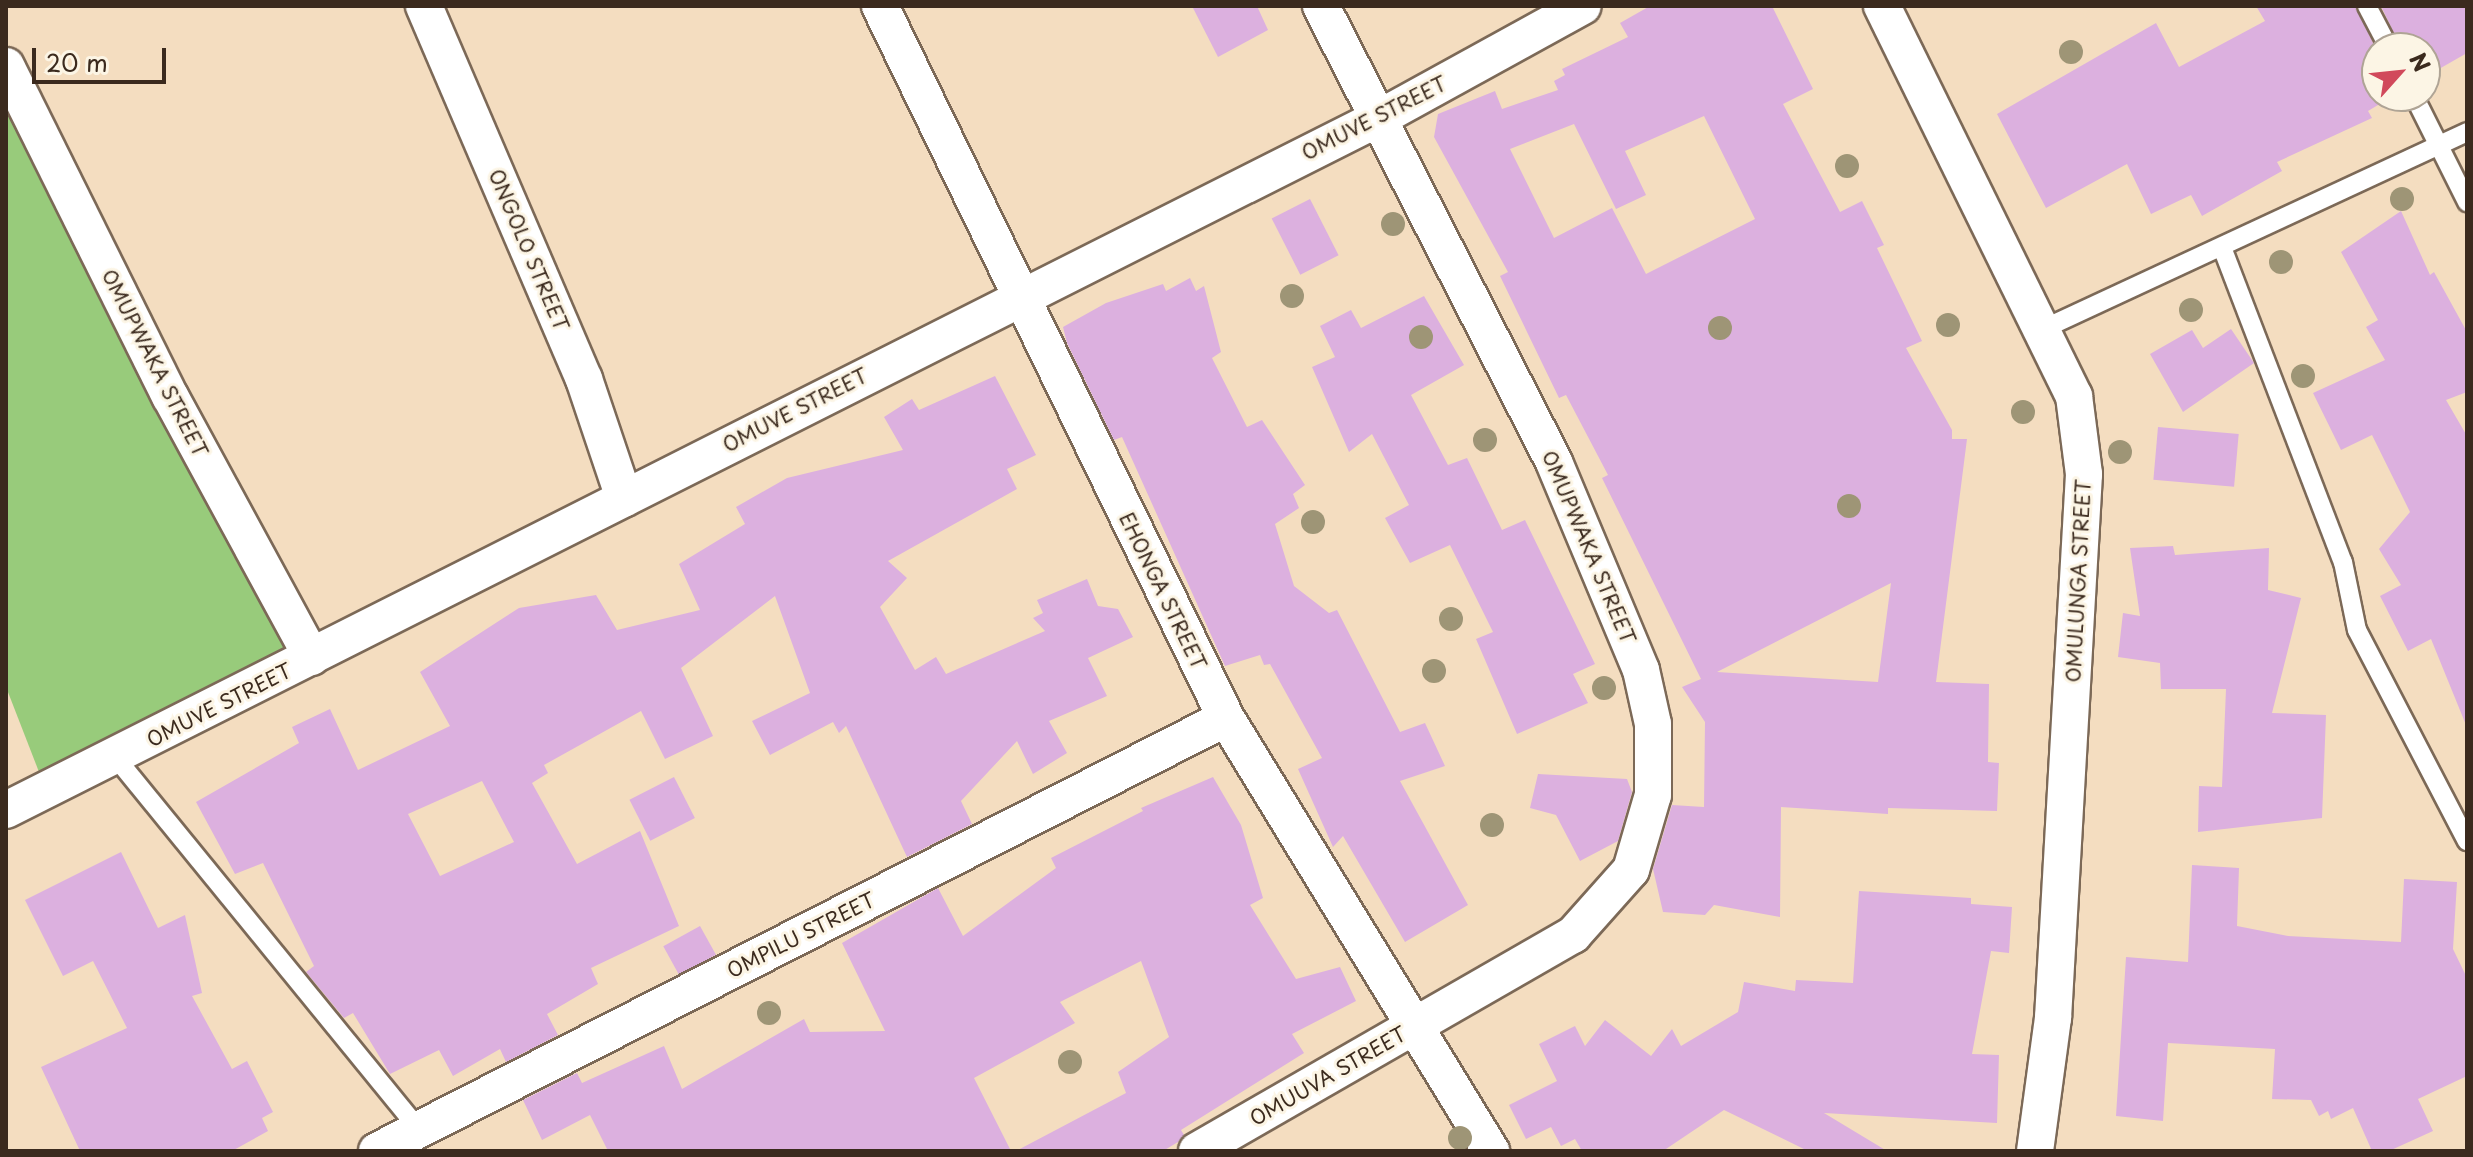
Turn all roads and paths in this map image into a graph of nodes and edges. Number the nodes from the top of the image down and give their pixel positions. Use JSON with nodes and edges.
{"nodes":[{"id":1,"x":424,"y":6,"type":"edge"},
{"id":2,"x":880,"y":6,"type":"edge"},
{"id":3,"x":1321,"y":6,"type":"edge"},
{"id":4,"x":1583,"y":6,"type":"edge"},
{"id":5,"x":1882,"y":6,"type":"edge"},
{"id":6,"x":2367,"y":6,"type":"edge"},
{"id":7,"x":2381,"y":32,"type":"edge"},
{"id":8,"x":6,"y":66,"type":"edge"},
{"id":9,"x":2422,"y":112,"type":"edge"},
{"id":10,"x":1381,"y":117,"type":"junction"},
{"id":11,"x":2467,"y":132,"type":"edge"},
{"id":12,"x":2440,"y":145,"type":"junction"},
{"id":13,"x":2467,"y":202,"type":"edge"},
{"id":14,"x":2223,"y":250,"type":"junction"},
{"id":15,"x":1022,"y":294,"type":"junction"},
{"id":16,"x":2043,"y":329,"type":"junction"},
{"id":17,"x":624,"y":498,"type":"junction"},
{"id":18,"x":312,"y":657,"type":"junction"},
{"id":19,"x":1226,"y":718,"type":"junction"},
{"id":20,"x":116,"y":758,"type":"junction"},
{"id":21,"x":6,"y":810,"type":"edge"},
{"id":22,"x":2467,"y":841,"type":"edge"},
{"id":23,"x":1418,"y":1025,"type":"junction"},
{"id":24,"x":419,"y":1129,"type":"junction"},
{"id":25,"x":377,"y":1151,"type":"edge"},
{"id":26,"x":1197,"y":1151,"type":"edge"},
{"id":27,"x":1491,"y":1151,"type":"edge"},
{"id":28,"x":2035,"y":1151,"type":"edge"}],
"edges":[{"from":1,"to":17,"type":"street","name":"ONGOLO STREET"},
{"from":2,"to":15,"type":"street","name":"EHONGA STREET"},
{"from":3,"to":10,"type":"street","name":"OMUPWAKA STREET"},
{"from":4,"to":10,"type":"street","name":"OMUVE STREET"},
{"from":5,"to":16,"type":"street","name":"OMULUNGA STREET"},
{"from":6,"to":7,"type":"lane"},
{"from":8,"to":18,"type":"street","name":"OMUPWAKA STREET"},
{"from":9,"to":12,"type":"lane"},
{"from":10,"to":15,"type":"street","name":"OMUVE STREET"},
{"from":10,"to":23,"type":"street","name":"OMUPWAKA STREET"},
{"from":11,"to":12,"type":"lane"},
{"from":12,"to":13,"type":"lane"},
{"from":12,"to":14,"type":"lane"},
{"from":14,"to":16,"type":"lane"},
{"from":14,"to":22,"type":"lane"},
{"from":15,"to":17,"type":"street","name":"OMUVE STREET"},
{"from":15,"to":19,"type":"street","name":"EHONGA STREET"},
{"from":16,"to":28,"type":"street","name":"OMULUNGA STREET"},
{"from":17,"to":18,"type":"street","name":"OMUVE STREET"},
{"from":18,"to":20,"type":"street","name":"OMUVE STREET"},
{"from":19,"to":23,"type":"street","name":"EHONGA STREET"},
{"from":19,"to":24,"type":"street","name":"OMPILU STREET"},
{"from":20,"to":21,"type":"street","name":"OMUVE STREET"},
{"from":20,"to":24,"type":"lane"},
{"from":23,"to":26,"type":"street","name":"OMUUVA STREET"},
{"from":23,"to":27,"type":"street","name":"EHONGA STREET"},
{"from":24,"to":25,"type":"street","name":"OMPILU STREET"}]}
